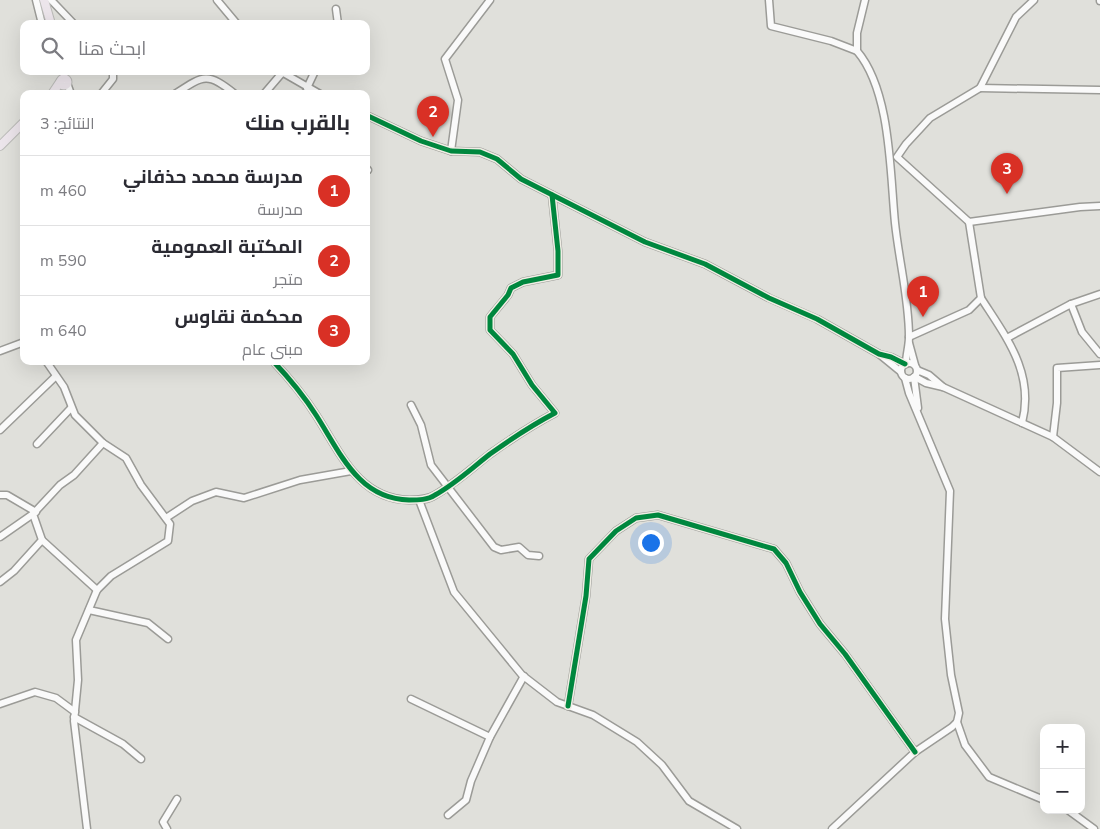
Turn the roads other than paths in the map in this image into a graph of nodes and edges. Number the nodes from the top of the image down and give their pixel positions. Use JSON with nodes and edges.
{"nodes":[{"id":1,"x":36,"y":0,"type":"edge"},
{"id":2,"x":44,"y":0,"type":"edge"},
{"id":3,"x":51,"y":0,"type":"edge"},
{"id":4,"x":216,"y":0,"type":"edge"},
{"id":5,"x":490,"y":0,"type":"edge"},
{"id":6,"x":769,"y":0,"type":"edge"},
{"id":7,"x":865,"y":0,"type":"edge"},
{"id":8,"x":1034,"y":0,"type":"edge"},
{"id":9,"x":336,"y":9,"type":"dead end"},
{"id":10,"x":41,"y":20,"type":"edge"},
{"id":11,"x":50,"y":20,"type":"edge"},
{"id":12,"x":70,"y":20,"type":"edge"},
{"id":13,"x":234,"y":20,"type":"edge"},
{"id":14,"x":337,"y":20,"type":"edge"},
{"id":15,"x":857,"y":51,"type":"junction"},
{"id":16,"x":113,"y":75,"type":"edge"},
{"id":17,"x":279,"y":75,"type":"edge"},
{"id":18,"x":285,"y":75,"type":"edge"},
{"id":19,"x":313,"y":75,"type":"edge"},
{"id":20,"x":980,"y":88,"type":"junction"},
{"id":21,"x":104,"y":90,"type":"edge"},
{"id":22,"x":182,"y":90,"type":"edge"},
{"id":23,"x":230,"y":90,"type":"edge"},
{"id":24,"x":267,"y":90,"type":"edge"},
{"id":25,"x":304,"y":90,"type":"edge"},
{"id":26,"x":306,"y":90,"type":"edge"},
{"id":27,"x":1100,"y":90,"type":"edge"},
{"id":28,"x":370,"y":117,"type":"edge"},
{"id":29,"x":20,"y":126,"type":"edge"},
{"id":30,"x":0,"y":146,"type":"edge"},
{"id":31,"x":451,"y":151,"type":"junction"},
{"id":32,"x":898,"y":158,"type":"junction"},
{"id":33,"x":891,"y":164,"type":"junction"},
{"id":34,"x":552,"y":195,"type":"junction"},
{"id":35,"x":1100,"y":206,"type":"edge"},
{"id":36,"x":969,"y":222,"type":"junction"},
{"id":37,"x":1100,"y":294,"type":"edge"},
{"id":38,"x":981,"y":298,"type":"junction"},
{"id":39,"x":1071,"y":304,"type":"junction"},
{"id":40,"x":1007,"y":338,"type":"junction"},
{"id":41,"x":909,"y":339,"type":"junction"},
{"id":42,"x":20,"y":342,"type":"edge"},
{"id":43,"x":0,"y":351,"type":"edge"},
{"id":44,"x":879,"y":354,"type":"junction"},
{"id":45,"x":1100,"y":354,"type":"edge"},
{"id":46,"x":904,"y":361,"type":"junction"},
{"id":47,"x":49,"y":365,"type":"edge"},
{"id":48,"x":277,"y":365,"type":"edge"},
{"id":49,"x":1100,"y":365,"type":"edge"},
{"id":50,"x":915,"y":372,"type":"junction"},
{"id":51,"x":903,"y":375,"type":"junction"},
{"id":52,"x":56,"y":376,"type":"junction"},
{"id":53,"x":926,"y":384,"type":"junction"},
{"id":54,"x":943,"y":387,"type":"junction"},
{"id":55,"x":916,"y":391,"type":"junction"},
{"id":56,"x":411,"y":405,"type":"dead end"},
{"id":57,"x":71,"y":408,"type":"junction"},
{"id":58,"x":920,"y":414,"type":"junction"},
{"id":59,"x":1022,"y":423,"type":"junction"},
{"id":60,"x":0,"y":430,"type":"edge"},
{"id":61,"x":1053,"y":437,"type":"junction"},
{"id":62,"x":102,"y":443,"type":"junction"},
{"id":63,"x":37,"y":444,"type":"dead end"},
{"id":64,"x":1099,"y":468,"type":"edge"},
{"id":65,"x":351,"y":471,"type":"junction"},
{"id":66,"x":447,"y":487,"type":"junction"},
{"id":67,"x":0,"y":495,"type":"edge"},
{"id":68,"x":419,"y":500,"type":"junction"},
{"id":69,"x":34,"y":513,"type":"junction"},
{"id":70,"x":166,"y":518,"type":"junction"},
{"id":71,"x":0,"y":537,"type":"edge"},
{"id":72,"x":42,"y":540,"type":"junction"},
{"id":73,"x":539,"y":556,"type":"dead end"},
{"id":74,"x":0,"y":582,"type":"edge"},
{"id":75,"x":97,"y":590,"type":"junction"},
{"id":76,"x":89,"y":610,"type":"junction"},
{"id":77,"x":168,"y":639,"type":"dead end"},
{"id":78,"x":524,"y":676,"type":"junction"},
{"id":79,"x":411,"y":699,"type":"dead end"},
{"id":80,"x":0,"y":704,"type":"edge"},
{"id":81,"x":568,"y":706,"type":"junction"},
{"id":82,"x":74,"y":714,"type":"junction"},
{"id":83,"x":957,"y":722,"type":"junction"},
{"id":84,"x":490,"y":737,"type":"junction"},
{"id":85,"x":915,"y":752,"type":"junction"},
{"id":86,"x":141,"y":759,"type":"dead end"},
{"id":87,"x":1040,"y":798,"type":"edge"},
{"id":88,"x":177,"y":799,"type":"dead end"},
{"id":89,"x":1073,"y":814,"type":"edge"},
{"id":90,"x":448,"y":815,"type":"dead end"},
{"id":91,"x":87,"y":829,"type":"edge"},
{"id":92,"x":167,"y":829,"type":"edge"},
{"id":93,"x":737,"y":829,"type":"edge"},
{"id":94,"x":832,"y":829,"type":"edge"},
{"id":95,"x":1094,"y":829,"type":"edge"}],
"edges":[{"from":1,"to":10,"type":"street"},
{"from":2,"to":11,"type":"main road"},
{"from":3,"to":12,"type":"street"},
{"from":4,"to":13,"type":"street"},
{"from":5,"to":31,"type":"street"},
{"from":6,"to":15,"type":"street"},
{"from":7,"to":15,"type":"street"},
{"from":8,"to":20,"type":"street"},
{"from":9,"to":14,"type":"street"},
{"from":15,"to":33,"type":"street"},
{"from":16,"to":21,"type":"street"},
{"from":17,"to":24,"type":"street"},
{"from":18,"to":25,"type":"street"},
{"from":19,"to":26,"type":"street"},
{"from":20,"to":27,"type":"street"},
{"from":20,"to":32,"type":"street"},
{"from":22,"to":23,"type":"street"},
{"from":28,"to":31,"type":"street"},
{"from":29,"to":30,"type":"main road"},
{"from":31,"to":34,"type":"street"},
{"from":32,"to":33,"type":"street"},
{"from":32,"to":36,"type":"street"},
{"from":33,"to":41,"type":"street"},
{"from":34,"to":44,"type":"street"},
{"from":34,"to":66,"type":"street"},
{"from":35,"to":36,"type":"street"},
{"from":36,"to":38,"type":"street"},
{"from":37,"to":39,"type":"street"},
{"from":38,"to":40,"type":"street"},
{"from":38,"to":41,"type":"street"},
{"from":39,"to":40,"type":"street"},
{"from":39,"to":45,"type":"street"},
{"from":40,"to":59,"type":"street"},
{"from":41,"to":46,"type":"street"},
{"from":41,"to":50,"type":"street"},
{"from":42,"to":43,"type":"street"},
{"from":44,"to":46,"type":"street"},
{"from":44,"to":51,"type":"street"},
{"from":46,"to":50,"type":"street"},
{"from":46,"to":51,"type":"street"},
{"from":47,"to":52,"type":"street"},
{"from":48,"to":65,"type":"street"},
{"from":49,"to":61,"type":"street"},
{"from":50,"to":51,"type":"street"},
{"from":50,"to":53,"type":"street"},
{"from":50,"to":54,"type":"street"},
{"from":50,"to":55,"type":"street"},
{"from":51,"to":58,"type":"street"},
{"from":52,"to":57,"type":"street"},
{"from":52,"to":60,"type":"street"},
{"from":53,"to":54,"type":"street"},
{"from":53,"to":55,"type":"street"},
{"from":54,"to":59,"type":"street"},
{"from":55,"to":58,"type":"street"},
{"from":56,"to":66,"type":"street"},
{"from":57,"to":62,"type":"street"},
{"from":57,"to":63,"type":"street"},
{"from":58,"to":83,"type":"street"},
{"from":59,"to":61,"type":"street"},
{"from":61,"to":64,"type":"street"},
{"from":62,"to":69,"type":"street"},
{"from":62,"to":70,"type":"street"},
{"from":65,"to":68,"type":"street"},
{"from":65,"to":70,"type":"street"},
{"from":66,"to":68,"type":"street"},
{"from":66,"to":73,"type":"street"},
{"from":67,"to":69,"type":"street"},
{"from":68,"to":78,"type":"street"},
{"from":69,"to":71,"type":"street"},
{"from":69,"to":72,"type":"street"},
{"from":70,"to":75,"type":"street"},
{"from":72,"to":74,"type":"street"},
{"from":72,"to":75,"type":"street"},
{"from":75,"to":76,"type":"street"},
{"from":76,"to":77,"type":"street"},
{"from":76,"to":82,"type":"street"},
{"from":78,"to":81,"type":"street"},
{"from":78,"to":84,"type":"street"},
{"from":79,"to":84,"type":"street"},
{"from":80,"to":82,"type":"street"},
{"from":81,"to":85,"type":"street"},
{"from":81,"to":93,"type":"street"},
{"from":82,"to":86,"type":"street"},
{"from":82,"to":91,"type":"street"},
{"from":83,"to":85,"type":"street"},
{"from":83,"to":87,"type":"street"},
{"from":84,"to":90,"type":"street"},
{"from":85,"to":94,"type":"street"},
{"from":88,"to":92,"type":"street"},
{"from":89,"to":95,"type":"street"}]}
